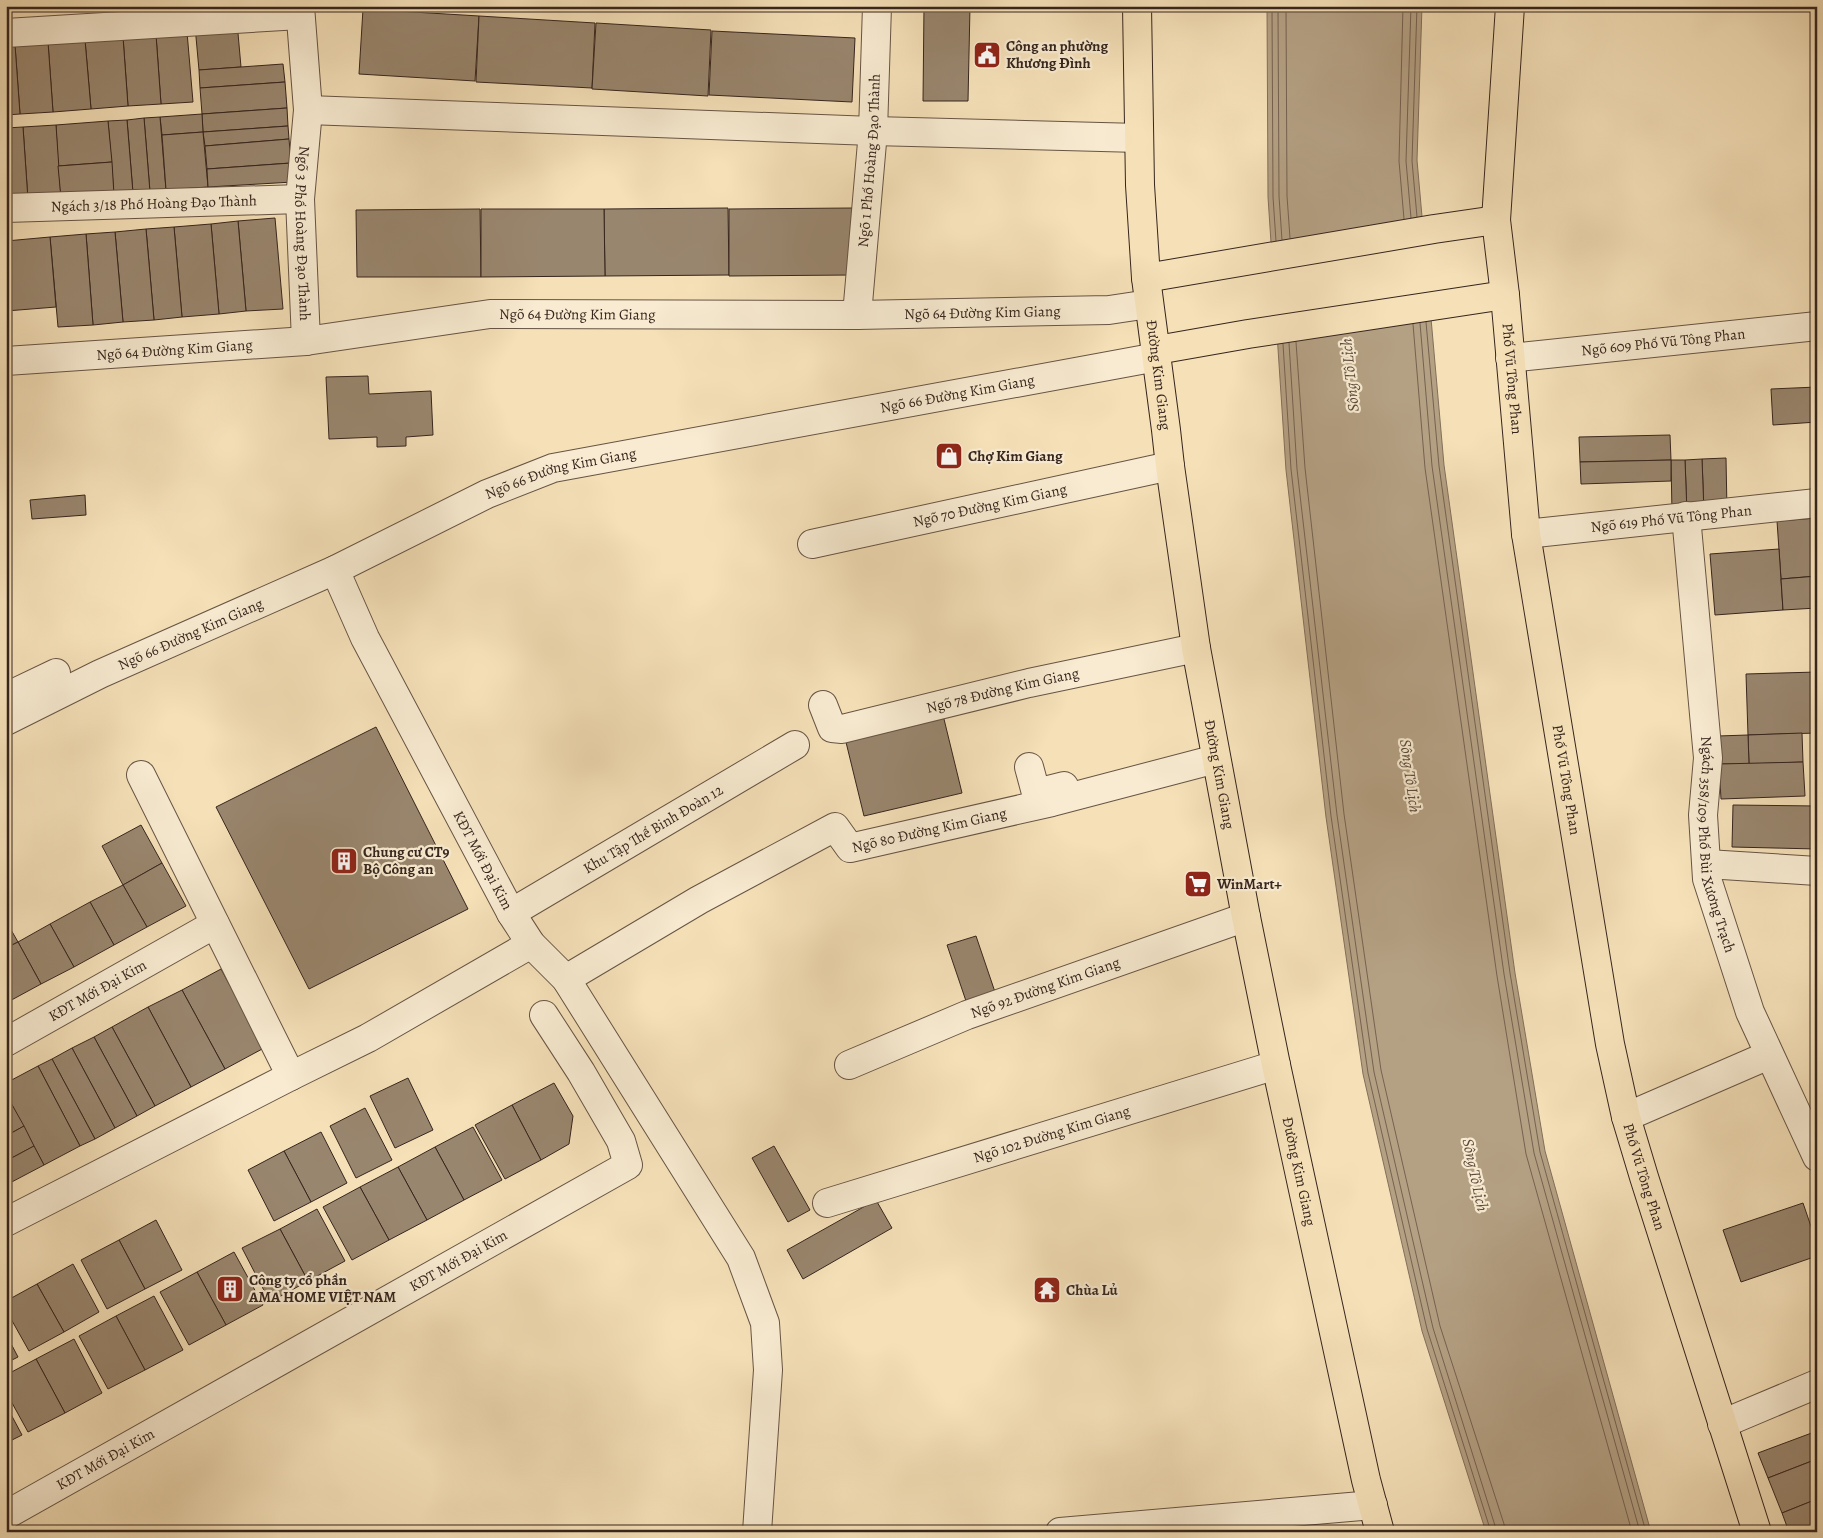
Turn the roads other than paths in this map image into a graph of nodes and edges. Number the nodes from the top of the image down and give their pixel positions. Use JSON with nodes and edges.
{"nodes":[{"id":1,"x":877,"y":6,"type":"edge"},
{"id":2,"x":1137,"y":6,"type":"edge"},
{"id":3,"x":1510,"y":6,"type":"edge"},
{"id":4,"x":300,"y":10,"type":"edge"},
{"id":5,"x":6,"y":33,"type":"edge"},
{"id":6,"x":308,"y":110,"type":"junction"},
{"id":7,"x":873,"y":131,"type":"junction"},
{"id":8,"x":1139,"y":138,"type":"junction"},
{"id":9,"x":300,"y":199,"type":"junction"},
{"id":10,"x":6,"y":208,"type":"edge"},
{"id":11,"x":1496,"y":220,"type":"junction"},
{"id":12,"x":1148,"y":291,"type":"junction"},
{"id":13,"x":1505,"y":295,"type":"junction"},
{"id":14,"x":857,"y":314,"type":"junction"},
{"id":15,"x":1817,"y":326,"type":"edge"},
{"id":16,"x":306,"y":341,"type":"junction"},
{"id":17,"x":1157,"y":354,"type":"junction"},
{"id":18,"x":1510,"y":358,"type":"junction"},
{"id":19,"x":6,"y":361,"type":"edge"},
{"id":20,"x":1170,"y":466,"type":"junction"},
{"id":21,"x":1817,"y":503,"type":"edge"},
{"id":22,"x":1686,"y":516,"type":"junction"},
{"id":23,"x":1526,"y":534,"type":"junction"},
{"id":24,"x":812,"y":544,"type":"dead end"},
{"id":25,"x":336,"y":570,"type":"junction"},
{"id":26,"x":1196,"y":648,"type":"junction"},
{"id":27,"x":56,"y":673,"type":"dead end"},
{"id":28,"x":6,"y":697,"type":"edge"},
{"id":29,"x":824,"y":705,"type":"dead end"},
{"id":30,"x":6,"y":721,"type":"edge"},
{"id":31,"x":795,"y":745,"type":"dead end"},
{"id":32,"x":1216,"y":752,"type":"junction"},
{"id":33,"x":1029,"y":767,"type":"dead end"},
{"id":34,"x":141,"y":775,"type":"dead end"},
{"id":35,"x":1706,"y":864,"type":"junction"},
{"id":36,"x":1817,"y":871,"type":"edge"},
{"id":37,"x":511,"y":913,"type":"junction"},
{"id":38,"x":1246,"y":918,"type":"junction"},
{"id":39,"x":214,"y":924,"type":"junction"},
{"id":40,"x":532,"y":944,"type":"junction"},
{"id":41,"x":566,"y":979,"type":"junction"},
{"id":42,"x":544,"y":1015,"type":"dead end"},
{"id":43,"x":6,"y":1042,"type":"edge"},
{"id":44,"x":1769,"y":1054,"type":"junction"},
{"id":45,"x":849,"y":1065,"type":"dead end"},
{"id":46,"x":1276,"y":1065,"type":"junction"},
{"id":47,"x":291,"y":1076,"type":"junction"},
{"id":48,"x":1626,"y":1116,"type":"junction"},
{"id":49,"x":1817,"y":1157,"type":"edge"},
{"id":50,"x":827,"y":1203,"type":"dead end"},
{"id":51,"x":6,"y":1222,"type":"edge"},
{"id":52,"x":1817,"y":1384,"type":"edge"},
{"id":53,"x":1722,"y":1424,"type":"junction"},
{"id":54,"x":1373,"y":1505,"type":"junction"},
{"id":55,"x":6,"y":1515,"type":"edge"},
{"id":56,"x":757,"y":1532,"type":"edge"},
{"id":57,"x":1060,"y":1532,"type":"edge"},
{"id":58,"x":1380,"y":1532,"type":"edge"},
{"id":59,"x":1756,"y":1532,"type":"edge"}],
"edges":[{"from":1,"to":7,"type":"street","name":"Ngõ 1 Phố Hoàng Đạo Thành"},
{"from":2,"to":8,"type":"main road","name":"Đường Kim Giang"},
{"from":3,"to":11,"type":"main road","name":"Phố Vũ Tông Phan"},
{"from":4,"to":5,"type":"street"},
{"from":4,"to":6,"type":"street","name":"Ngõ 3 Phố Hoàng Đạo Thành"},
{"from":6,"to":7,"type":"street"},
{"from":6,"to":9,"type":"street","name":"Ngõ 3 Phố Hoàng Đạo Thành"},
{"from":7,"to":8,"type":"street"},
{"from":7,"to":14,"type":"street","name":"Ngõ 1 Phố Hoàng Đạo Thành"},
{"from":8,"to":12,"type":"main road","name":"Đường Kim Giang"},
{"from":9,"to":10,"type":"street","name":"Ngách 3/18 Phố Hoàng Đạo Thành"},
{"from":9,"to":16,"type":"street","name":"Ngõ 3 Phố Hoàng Đạo Thành"},
{"from":11,"to":12,"type":"main road"},
{"from":11,"to":13,"type":"main road","name":"Phố Vũ Tông Phan"},
{"from":12,"to":14,"type":"street","name":"Ngõ 64 Đường Kim Giang"},
{"from":12,"to":17,"type":"main road","name":"Đường Kim Giang"},
{"from":13,"to":17,"type":"main road"},
{"from":13,"to":18,"type":"main road","name":"Phố Vũ Tông Phan"},
{"from":14,"to":16,"type":"street","name":"Ngõ 64 Đường Kim Giang"},
{"from":15,"to":18,"type":"street","name":"Ngõ 609 Phố Vũ Tông Phan"},
{"from":16,"to":19,"type":"street","name":"Ngõ 64 Đường Kim Giang"},
{"from":17,"to":20,"type":"main road","name":"Đường Kim Giang"},
{"from":17,"to":25,"type":"street","name":"Ngõ 66 Đường Kim Giang"},
{"from":18,"to":23,"type":"main road","name":"Phố Vũ Tông Phan"},
{"from":20,"to":24,"type":"street","name":"Ngõ 70 Đường Kim Giang"},
{"from":20,"to":26,"type":"main road","name":"Đường Kim Giang"},
{"from":21,"to":22,"type":"street","name":"Ngõ 619 Phố Vũ Tông Phan"},
{"from":22,"to":23,"type":"street","name":"Ngõ 619 Phố Vũ Tông Phan"},
{"from":22,"to":35,"type":"street","name":"Ngách 358/109 Phố Bùi Xương Trạch"},
{"from":23,"to":48,"type":"main road","name":"Phố Vũ Tông Phan"},
{"from":25,"to":30,"type":"street","name":"Ngõ 66 Đường Kim Giang"},
{"from":25,"to":37,"type":"street","name":"KĐT Mới Đại Kim"},
{"from":26,"to":29,"type":"street","name":"Ngõ 78 Đường Kim Giang"},
{"from":26,"to":32,"type":"main road","name":"Đường Kim Giang"},
{"from":27,"to":28,"type":"street"},
{"from":31,"to":37,"type":"street","name":"Khu Tập Thể Binh Đoàn 12"},
{"from":32,"to":33,"type":"street"},
{"from":32,"to":38,"type":"main road","name":"Đường Kim Giang"},
{"from":32,"to":41,"type":"street","name":"Ngõ 80 Đường Kim Giang"},
{"from":34,"to":39,"type":"street"},
{"from":35,"to":36,"type":"street"},
{"from":35,"to":44,"type":"street","name":"Ngách 358/109 Phố Bùi Xương Trạch"},
{"from":37,"to":40,"type":"street","name":"KĐT Mới Đại Kim"},
{"from":38,"to":45,"type":"street","name":"Ngõ 92 Đường Kim Giang"},
{"from":38,"to":46,"type":"main road","name":"Đường Kim Giang"},
{"from":39,"to":43,"type":"street","name":"KĐT Mới Đại Kim"},
{"from":39,"to":47,"type":"street"},
{"from":40,"to":41,"type":"street","name":"KĐT Mới Đại Kim"},
{"from":40,"to":47,"type":"street"},
{"from":41,"to":56,"type":"street","name":"KĐT Mới Đại Kim"},
{"from":42,"to":55,"type":"street","name":"KĐT Mới Đại Kim"},
{"from":44,"to":48,"type":"street"},
{"from":44,"to":49,"type":"street","name":"Ngách 358/109 Phố Bùi Xương Trạch"},
{"from":46,"to":50,"type":"street","name":"Ngõ 102 Đường Kim Giang"},
{"from":46,"to":54,"type":"main road","name":"Đường Kim Giang"},
{"from":47,"to":51,"type":"street"},
{"from":48,"to":53,"type":"main road","name":"Phố Vũ Tông Phan"},
{"from":52,"to":53,"type":"street"},
{"from":53,"to":59,"type":"main road","name":"Phố Vũ Tông Phan"},
{"from":54,"to":57,"type":"street"},
{"from":54,"to":58,"type":"main road","name":"Đường Kim Giang"}]}
